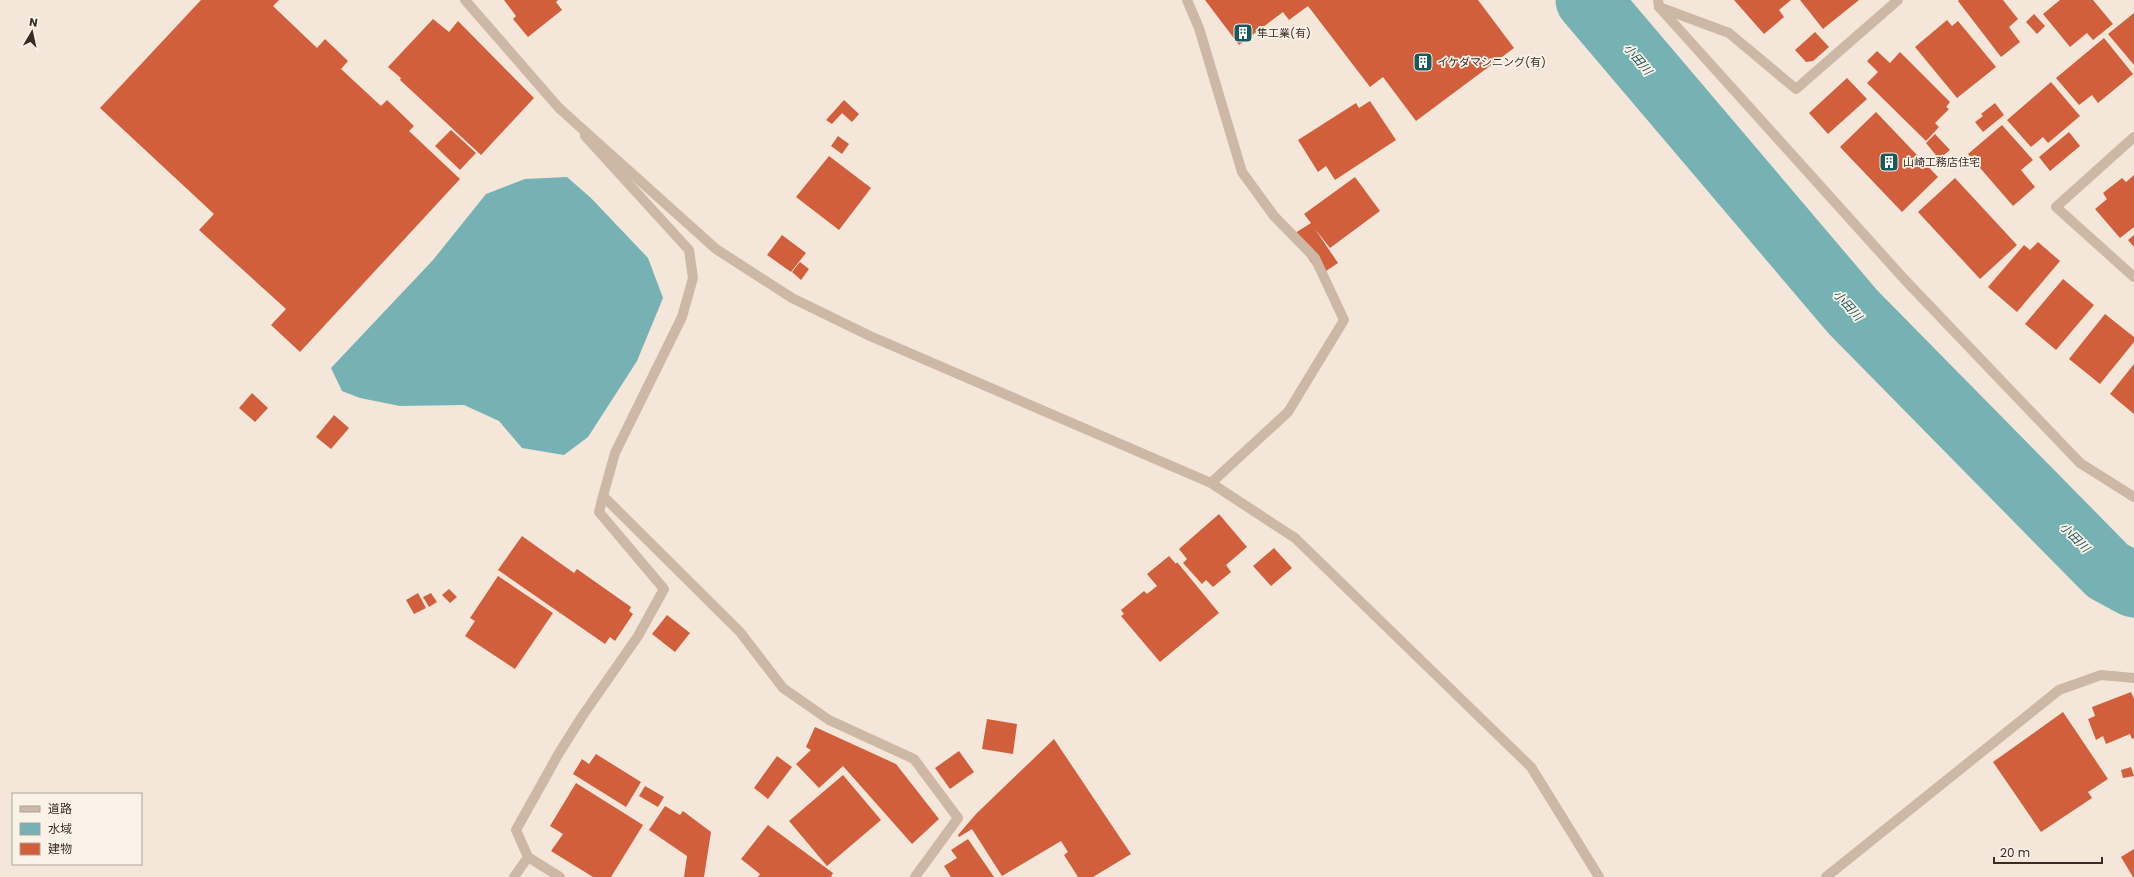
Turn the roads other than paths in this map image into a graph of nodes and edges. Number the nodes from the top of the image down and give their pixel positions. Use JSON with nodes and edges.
{"nodes":[{"id":1,"x":465,"y":0,"type":"edge"},
{"id":2,"x":1187,"y":0,"type":"edge"},
{"id":3,"x":1898,"y":0,"type":"edge"},
{"id":4,"x":1656,"y":2,"type":"edge"},
{"id":5,"x":559,"y":108,"type":"junction"},
{"id":6,"x":2134,"y":137,"type":"edge"},
{"id":7,"x":2134,"y":277,"type":"edge"},
{"id":8,"x":1211,"y":483,"type":"junction"},
{"id":9,"x":603,"y":496,"type":"junction"},
{"id":10,"x":2134,"y":497,"type":"edge"},
{"id":11,"x":2134,"y":678,"type":"edge"},
{"id":12,"x":528,"y":857,"type":"junction"},
{"id":13,"x":514,"y":877,"type":"edge"},
{"id":14,"x":560,"y":877,"type":"edge"},
{"id":15,"x":915,"y":877,"type":"edge"},
{"id":16,"x":1598,"y":877,"type":"edge"},
{"id":17,"x":1826,"y":877,"type":"edge"}],
"edges":[{"from":1,"to":5,"type":"street"},
{"from":2,"to":8,"type":"street"},
{"from":3,"to":4,"type":"street"},
{"from":4,"to":10,"type":"street"},
{"from":5,"to":8,"type":"street"},
{"from":5,"to":9,"type":"street"},
{"from":6,"to":7,"type":"street"},
{"from":8,"to":16,"type":"street"},
{"from":9,"to":12,"type":"street"},
{"from":9,"to":15,"type":"street"},
{"from":11,"to":17,"type":"street"},
{"from":12,"to":13,"type":"street"},
{"from":12,"to":14,"type":"street"}]}
